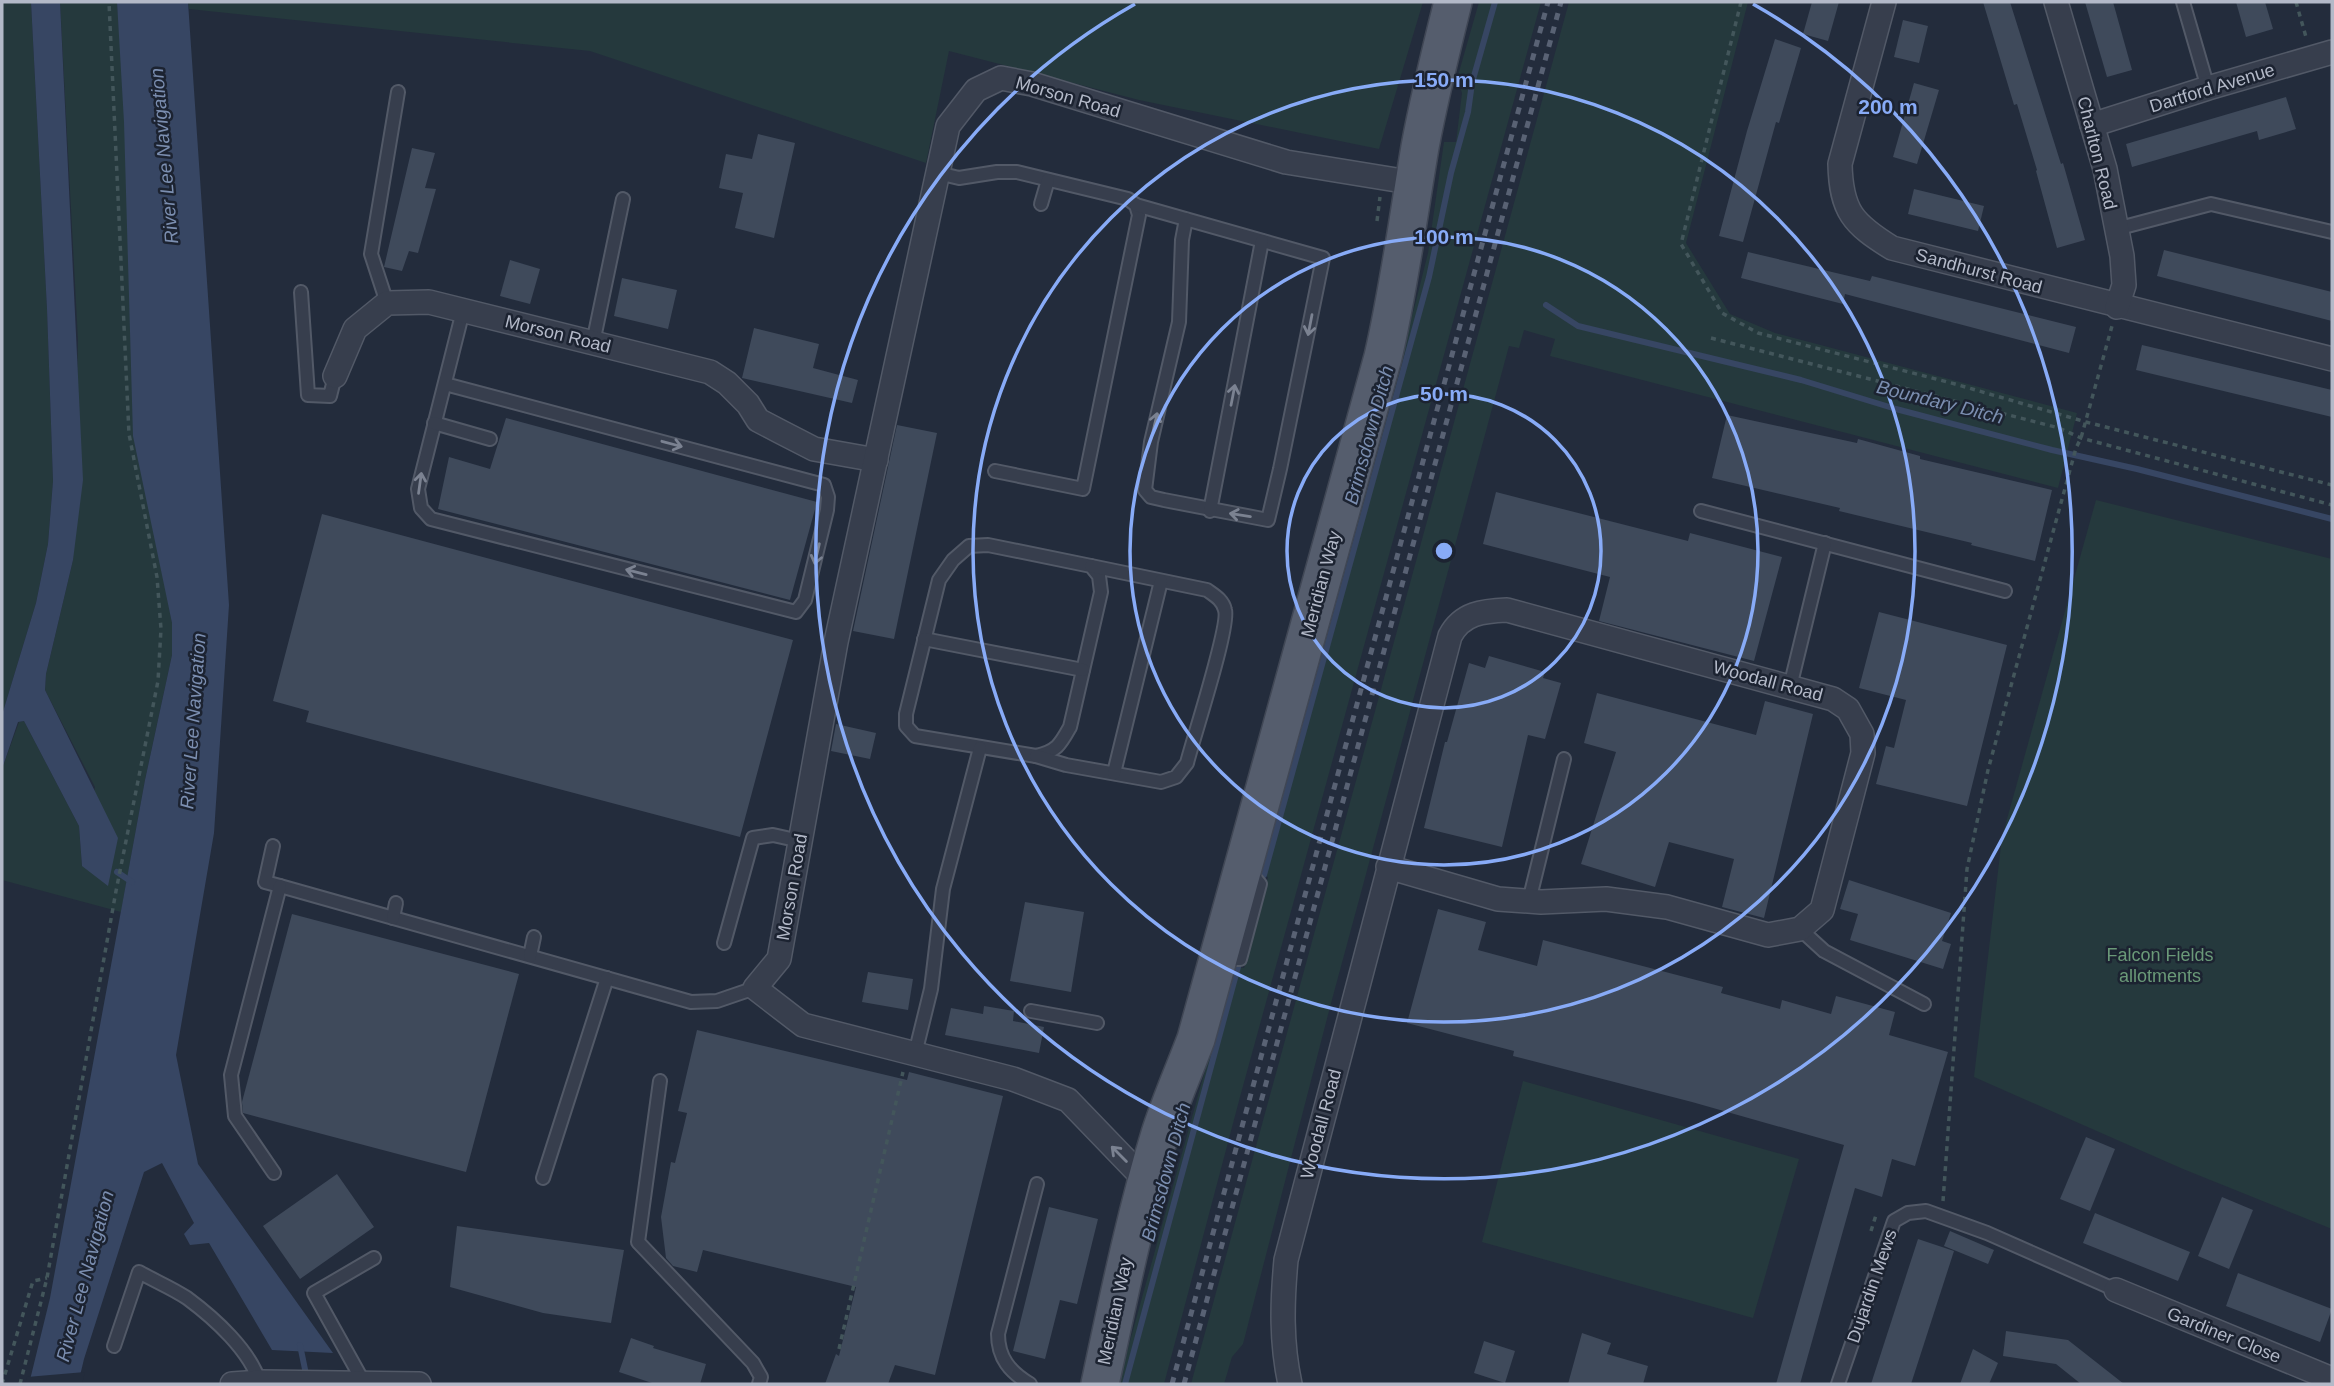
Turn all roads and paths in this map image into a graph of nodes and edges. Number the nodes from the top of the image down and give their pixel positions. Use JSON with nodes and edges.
{"nodes":[{"id":1,"x":109,"y":2,"type":"edge"},
{"id":2,"x":1453,"y":2,"type":"edge"},
{"id":3,"x":1741,"y":2,"type":"edge"},
{"id":4,"x":1884,"y":2,"type":"edge"},
{"id":5,"x":2056,"y":2,"type":"edge"},
{"id":6,"x":2183,"y":2,"type":"edge"},
{"id":7,"x":2296,"y":2,"type":"edge"},
{"id":8,"x":2322,"y":55,"type":"edge"},
{"id":9,"x":2208,"y":88,"type":"junction"},
{"id":10,"x":398,"y":92,"type":"dead end"},
{"id":11,"x":2092,"y":125,"type":"junction"},
{"id":12,"x":938,"y":173,"type":"junction"},
{"id":13,"x":1048,"y":180,"type":"junction"},
{"id":14,"x":1415,"y":183,"type":"junction"},
{"id":15,"x":623,"y":200,"type":"dead end"},
{"id":16,"x":1041,"y":204,"type":"dead end"},
{"id":17,"x":1136,"y":205,"type":"junction"},
{"id":18,"x":1378,"y":207,"type":"dead end"},
{"id":19,"x":1186,"y":219,"type":"junction"},
{"id":20,"x":1377,"y":219,"type":"dead end"},
{"id":21,"x":2116,"y":229,"type":"junction"},
{"id":22,"x":2332,"y":232,"type":"edge"},
{"id":23,"x":1262,"y":241,"type":"junction"},
{"id":24,"x":301,"y":292,"type":"dead end"},
{"id":25,"x":387,"y":303,"type":"junction"},
{"id":26,"x":2117,"y":307,"type":"junction"},
{"id":27,"x":463,"y":311,"type":"junction"},
{"id":28,"x":1711,"y":338,"type":"dead end"},
{"id":29,"x":593,"y":343,"type":"junction"},
{"id":30,"x":2332,"y":359,"type":"edge"},
{"id":31,"x":335,"y":376,"type":"joint"},
{"id":32,"x":445,"y":384,"type":"junction"},
{"id":33,"x":2086,"y":422,"type":"junction"},
{"id":34,"x":435,"y":424,"type":"junction"},
{"id":35,"x":2081,"y":438,"type":"junction"},
{"id":36,"x":490,"y":439,"type":"dead end"},
{"id":37,"x":876,"y":460,"type":"junction"},
{"id":38,"x":995,"y":471,"type":"dead end"},
{"id":39,"x":2332,"y":485,"type":"edge"},
{"id":40,"x":2332,"y":505,"type":"edge"},
{"id":41,"x":1210,"y":510,"type":"junction"},
{"id":42,"x":1702,"y":511,"type":"dead end"},
{"id":43,"x":1825,"y":543,"type":"junction"},
{"id":44,"x":1091,"y":566,"type":"junction"},
{"id":45,"x":1161,"y":580,"type":"junction"},
{"id":46,"x":2005,"y":591,"type":"dead end"},
{"id":47,"x":924,"y":639,"type":"junction"},
{"id":48,"x":1083,"y":670,"type":"junction"},
{"id":49,"x":1790,"y":687,"type":"junction"},
{"id":50,"x":980,"y":748,"type":"junction"},
{"id":51,"x":1036,"y":756,"type":"junction"},
{"id":52,"x":1564,"y":759,"type":"dead end"},
{"id":53,"x":1114,"y":774,"type":"junction"},
{"id":54,"x":800,"y":841,"type":"junction"},
{"id":55,"x":273,"y":846,"type":"dead end"},
{"id":56,"x":1388,"y":867,"type":"junction"},
{"id":57,"x":280,"y":886,"type":"junction"},
{"id":58,"x":1528,"y":901,"type":"junction"},
{"id":59,"x":396,"y":903,"type":"dead end"},
{"id":60,"x":393,"y":918,"type":"junction"},
{"id":61,"x":1800,"y":929,"type":"junction"},
{"id":62,"x":534,"y":937,"type":"dead end"},
{"id":63,"x":724,"y":943,"type":"dead end"},
{"id":64,"x":530,"y":956,"type":"junction"},
{"id":65,"x":607,"y":978,"type":"junction"},
{"id":66,"x":755,"y":988,"type":"junction"},
{"id":67,"x":1924,"y":1004,"type":"dead end"},
{"id":68,"x":1031,"y":1011,"type":"dead end"},
{"id":69,"x":1097,"y":1023,"type":"dead end"},
{"id":70,"x":1196,"y":1039,"type":"junction"},
{"id":71,"x":909,"y":1063,"type":"junction"},
{"id":72,"x":660,"y":1081,"type":"dead end"},
{"id":73,"x":274,"y":1173,"type":"dead end"},
{"id":74,"x":543,"y":1178,"type":"dead end"},
{"id":75,"x":1147,"y":1182,"type":"junction"},
{"id":76,"x":1037,"y":1184,"type":"dead end"},
{"id":77,"x":1926,"y":1211,"type":"junction"},
{"id":78,"x":374,"y":1258,"type":"dead end"},
{"id":79,"x":47,"y":1278,"type":"junction"},
{"id":80,"x":2116,"y":1290,"type":"joint"},
{"id":81,"x":114,"y":1346,"type":"dead end"},
{"id":82,"x":839,"y":1349,"type":"dead end"},
{"id":83,"x":2332,"y":1379,"type":"edge"},
{"id":84,"x":260,"y":1383,"type":"edge"},
{"id":85,"x":290,"y":1383,"type":"edge"},
{"id":86,"x":328,"y":1383,"type":"edge"},
{"id":87,"x":364,"y":1383,"type":"edge"},
{"id":88,"x":2,"y":1384,"type":"edge"},
{"id":89,"x":20,"y":1384,"type":"edge"},
{"id":90,"x":232,"y":1384,"type":"edge"},
{"id":91,"x":419,"y":1384,"type":"edge"},
{"id":92,"x":758,"y":1384,"type":"edge"},
{"id":93,"x":1030,"y":1384,"type":"edge"},
{"id":94,"x":1101,"y":1384,"type":"edge"},
{"id":95,"x":1290,"y":1384,"type":"edge"},
{"id":96,"x":1838,"y":1384,"type":"edge"}],
"edges":[{"from":1,"to":79,"type":"path"},
{"from":2,"to":14,"type":"main road","name":"Meridian Way"},
{"from":3,"to":33,"type":"path"},
{"from":4,"to":26,"type":"street","name":"Sandhurst Road"},
{"from":5,"to":11,"type":"street","name":"Charlton Road"},
{"from":6,"to":9,"type":"lane"},
{"from":7,"to":8,"type":"path"},
{"from":8,"to":9,"type":"street","name":"Dartford Avenue"},
{"from":9,"to":11,"type":"street","name":"Dartford Avenue"},
{"from":10,"to":25,"type":"lane"},
{"from":11,"to":21,"type":"street","name":"Charlton Road"},
{"from":12,"to":13,"type":"lane"},
{"from":12,"to":14,"type":"street","name":"Morson Road"},
{"from":12,"to":37,"type":"street","name":"Morson Road"},
{"from":13,"to":16,"type":"lane"},
{"from":13,"to":17,"type":"lane"},
{"from":14,"to":70,"type":"main road","name":"Meridian Way"},
{"from":15,"to":29,"type":"lane"},
{"from":17,"to":19,"type":"lane"},
{"from":17,"to":38,"type":"lane"},
{"from":18,"to":20,"type":"path"},
{"from":19,"to":23,"type":"lane"},
{"from":41,"to":19,"type":"lane","one_way":true},
{"from":21,"to":22,"type":"lane"},
{"from":21,"to":26,"type":"street","name":"Charlton Road"},
{"from":41,"to":23,"type":"lane","one_way":true},
{"from":23,"to":41,"type":"lane","one_way":true},
{"from":24,"to":31,"type":"lane"},
{"from":25,"to":27,"type":"street","name":"Morson Road"},
{"from":25,"to":31,"type":"street"},
{"from":26,"to":30,"type":"street","name":"Sandhurst Road"},
{"from":26,"to":33,"type":"path"},
{"from":27,"to":29,"type":"street","name":"Morson Road"},
{"from":27,"to":32,"type":"lane"},
{"from":28,"to":35,"type":"path"},
{"from":29,"to":37,"type":"street","name":"Morson Road"},
{"from":32,"to":34,"type":"lane"},
{"from":32,"to":34,"type":"lane","one_way":true},
{"from":33,"to":35,"type":"path"},
{"from":33,"to":39,"type":"path"},
{"from":34,"to":36,"type":"lane"},
{"from":35,"to":40,"type":"path"},
{"from":35,"to":77,"type":"path"},
{"from":37,"to":54,"type":"street","name":"Morson Road"},
{"from":42,"to":43,"type":"lane"},
{"from":43,"to":46,"type":"lane"},
{"from":43,"to":49,"type":"lane"},
{"from":44,"to":45,"type":"lane"},
{"from":44,"to":47,"type":"lane"},
{"from":44,"to":48,"type":"lane"},
{"from":45,"to":53,"type":"lane"},
{"from":45,"to":53,"type":"lane"},
{"from":47,"to":48,"type":"lane"},
{"from":47,"to":50,"type":"lane"},
{"from":48,"to":51,"type":"lane"},
{"from":49,"to":56,"type":"street","name":"Woodall Road"},
{"from":49,"to":61,"type":"street","name":"Woodall Road"},
{"from":50,"to":51,"type":"lane"},
{"from":50,"to":71,"type":"lane"},
{"from":51,"to":53,"type":"lane"},
{"from":52,"to":58,"type":"lane"},
{"from":54,"to":63,"type":"lane"},
{"from":54,"to":66,"type":"street","name":"Morson Road"},
{"from":55,"to":57,"type":"lane"},
{"from":56,"to":58,"type":"street"},
{"from":56,"to":95,"type":"street","name":"Woodall Road"},
{"from":57,"to":60,"type":"lane"},
{"from":57,"to":73,"type":"lane"},
{"from":58,"to":61,"type":"street"},
{"from":59,"to":60,"type":"lane"},
{"from":60,"to":64,"type":"lane"},
{"from":61,"to":67,"type":"lane"},
{"from":62,"to":64,"type":"lane"},
{"from":64,"to":65,"type":"lane"},
{"from":65,"to":66,"type":"lane"},
{"from":65,"to":74,"type":"lane"},
{"from":66,"to":71,"type":"street"},
{"from":68,"to":69,"type":"lane"},
{"from":70,"to":75,"type":"main road","name":"Meridian Way"},
{"from":70,"to":94,"type":"main road","name":"Meridian Way"},
{"from":75,"to":71,"type":"street","one_way":true},
{"from":71,"to":82,"type":"path"},
{"from":72,"to":92,"type":"lane"},
{"from":75,"to":94,"type":"main road","name":"Meridian Way"},
{"from":76,"to":93,"type":"lane"},
{"from":77,"to":80,"type":"lane"},
{"from":77,"to":96,"type":"lane","name":"Dujardin Mews"},
{"from":78,"to":87,"type":"lane"},
{"from":79,"to":88,"type":"path"},
{"from":79,"to":89,"type":"path"},
{"from":80,"to":83,"type":"street","name":"Gardiner Close"},
{"from":81,"to":84,"type":"lane"},
{"from":84,"to":85,"type":"street"},
{"from":84,"to":90,"type":"street"},
{"from":85,"to":86,"type":"street"},
{"from":86,"to":87,"type":"street"},
{"from":87,"to":91,"type":"street"}]}
